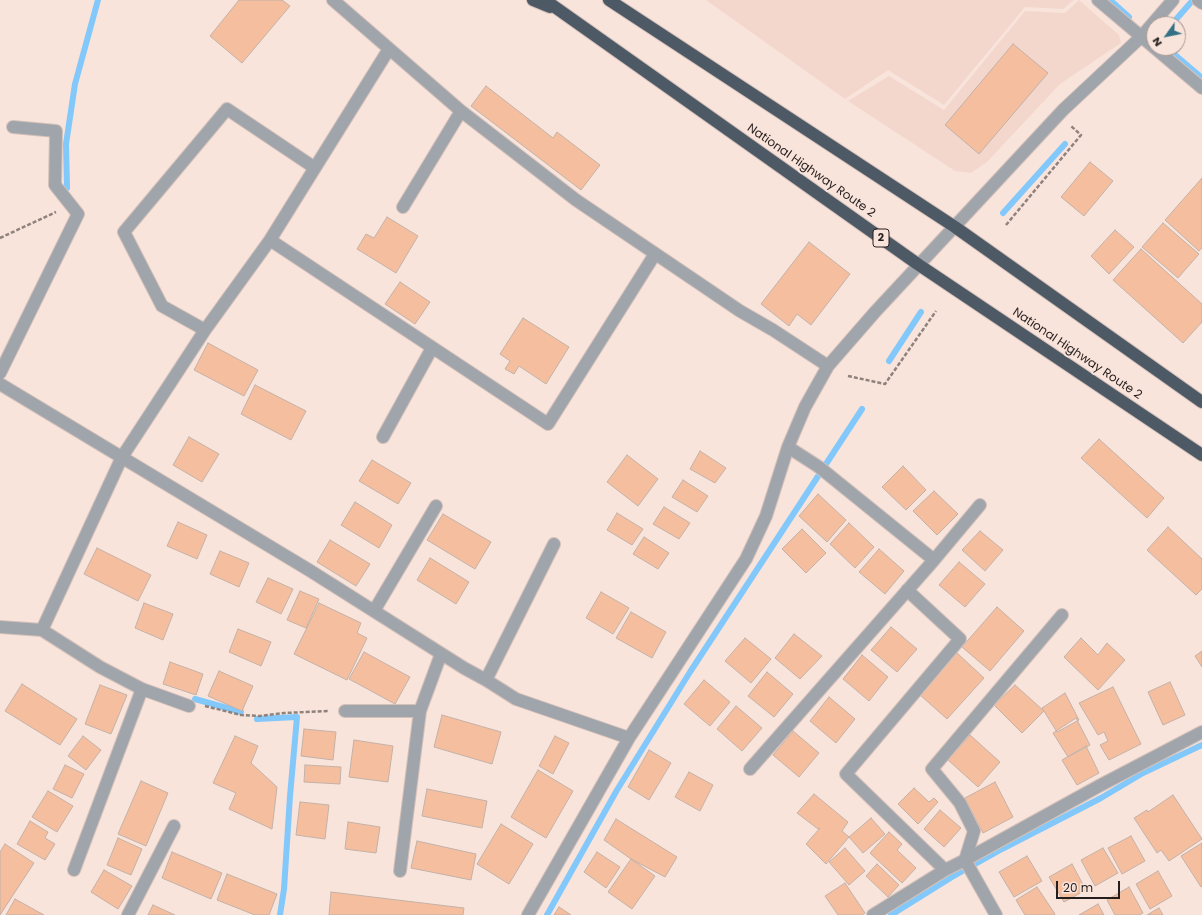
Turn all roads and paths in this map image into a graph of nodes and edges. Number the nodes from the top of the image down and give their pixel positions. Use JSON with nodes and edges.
{"nodes":[{"id":1,"x":333,"y":0,"type":"edge"},
{"id":2,"x":533,"y":0,"type":"edge"},
{"id":3,"x":545,"y":0,"type":"edge"},
{"id":4,"x":609,"y":0,"type":"edge"},
{"id":5,"x":1098,"y":0,"type":"edge"},
{"id":6,"x":1173,"y":0,"type":"edge"},
{"id":7,"x":1198,"y":0,"type":"edge"},
{"id":8,"x":1202,"y":3,"type":"edge"},
{"id":9,"x":564,"y":13,"type":"junction"},
{"id":10,"x":1141,"y":37,"type":"junction"},
{"id":11,"x":389,"y":49,"type":"junction"},
{"id":12,"x":1202,"y":88,"type":"edge"},
{"id":13,"x":461,"y":112,"type":"junction"},
{"id":14,"x":1069,"y":125,"type":"dead end"},
{"id":15,"x":13,"y":127,"type":"dead end"},
{"id":16,"x":315,"y":168,"type":"junction"},
{"id":17,"x":71,"y":204,"type":"junction"},
{"id":18,"x":403,"y":207,"type":"dead end"},
{"id":19,"x":1006,"y":225,"type":"dead end"},
{"id":20,"x":955,"y":226,"type":"junction"},
{"id":21,"x":0,"y":238,"type":"edge"},
{"id":22,"x":270,"y":240,"type":"junction"},
{"id":23,"x":654,"y":254,"type":"junction"},
{"id":24,"x":919,"y":265,"type":"junction"},
{"id":25,"x":936,"y":311,"type":"dead end"},
{"id":26,"x":205,"y":330,"type":"junction"},
{"id":27,"x":432,"y":348,"type":"junction"},
{"id":28,"x":828,"y":366,"type":"junction"},
{"id":29,"x":0,"y":373,"type":"edge"},
{"id":30,"x":848,"y":376,"type":"dead end"},
{"id":31,"x":0,"y":384,"type":"edge"},
{"id":32,"x":1202,"y":402,"type":"edge"},
{"id":33,"x":382,"y":437,"type":"dead end"},
{"id":34,"x":788,"y":447,"type":"junction"},
{"id":35,"x":1202,"y":455,"type":"edge"},
{"id":36,"x":122,"y":457,"type":"junction"},
{"id":37,"x":980,"y":505,"type":"dead end"},
{"id":38,"x":436,"y":506,"type":"dead end"},
{"id":39,"x":554,"y":544,"type":"dead end"},
{"id":40,"x":934,"y":560,"type":"junction"},
{"id":41,"x":907,"y":590,"type":"junction"},
{"id":42,"x":374,"y":611,"type":"junction"},
{"id":43,"x":1062,"y":615,"type":"dead end"},
{"id":44,"x":0,"y":627,"type":"edge"},
{"id":45,"x":42,"y":630,"type":"junction"},
{"id":46,"x":441,"y":654,"type":"junction"},
{"id":47,"x":486,"y":680,"type":"junction"},
{"id":48,"x":142,"y":689,"type":"junction"},
{"id":49,"x":189,"y":706,"type":"joint"},
{"id":50,"x":345,"y":711,"type":"joint"},
{"id":51,"x":420,"y":711,"type":"junction"},
{"id":52,"x":1202,"y":732,"type":"edge"},
{"id":53,"x":629,"y":738,"type":"junction"},
{"id":54,"x":750,"y":769,"type":"dead end"},
{"id":55,"x":174,"y":826,"type":"dead end"},
{"id":56,"x":969,"y":866,"type":"junction"},
{"id":57,"x":74,"y":870,"type":"dead end"},
{"id":58,"x":945,"y":870,"type":"junction"},
{"id":59,"x":400,"y":871,"type":"dead end"},
{"id":60,"x":128,"y":915,"type":"edge"},
{"id":61,"x":528,"y":915,"type":"edge"},
{"id":62,"x":873,"y":915,"type":"edge"},
{"id":63,"x":996,"y":915,"type":"edge"}],
"edges":[{"from":1,"to":11,"type":"street"},
{"from":2,"to":9,"type":"highway","number":"2"},
{"from":3,"to":9,"type":"highway","name":"National Highway Route 2","number":"2"},
{"from":4,"to":20,"type":"highway"},
{"from":5,"to":10,"type":"street"},
{"from":6,"to":10,"type":"street"},
{"from":7,"to":8,"type":"street"},
{"from":9,"to":24,"type":"highway","name":"National Highway Route 2","number":"2"},
{"from":10,"to":12,"type":"street"},
{"from":10,"to":20,"type":"street"},
{"from":11,"to":13,"type":"street"},
{"from":11,"to":16,"type":"street"},
{"from":13,"to":18,"type":"street"},
{"from":13,"to":23,"type":"street"},
{"from":14,"to":19,"type":"path"},
{"from":15,"to":17,"type":"street"},
{"from":16,"to":22,"type":"street"},
{"from":16,"to":26,"type":"street"},
{"from":17,"to":21,"type":"path"},
{"from":17,"to":29,"type":"street"},
{"from":20,"to":24,"type":"street"},
{"from":20,"to":32,"type":"highway"},
{"from":22,"to":26,"type":"street"},
{"from":22,"to":27,"type":"street"},
{"from":23,"to":27,"type":"street"},
{"from":23,"to":28,"type":"street"},
{"from":24,"to":28,"type":"street"},
{"from":24,"to":35,"type":"highway","name":"National Highway Route 2","number":"2"},
{"from":25,"to":30,"type":"path"},
{"from":26,"to":36,"type":"street"},
{"from":27,"to":33,"type":"street"},
{"from":28,"to":34,"type":"street"},
{"from":31,"to":36,"type":"street"},
{"from":34,"to":40,"type":"street"},
{"from":34,"to":53,"type":"street"},
{"from":36,"to":42,"type":"street"},
{"from":36,"to":45,"type":"street"},
{"from":37,"to":40,"type":"street"},
{"from":38,"to":42,"type":"street"},
{"from":39,"to":47,"type":"street"},
{"from":40,"to":41,"type":"street"},
{"from":41,"to":54,"type":"street"},
{"from":41,"to":58,"type":"street"},
{"from":42,"to":46,"type":"street"},
{"from":43,"to":56,"type":"street"},
{"from":44,"to":45,"type":"street"},
{"from":45,"to":48,"type":"street"},
{"from":46,"to":47,"type":"street"},
{"from":46,"to":51,"type":"street"},
{"from":47,"to":53,"type":"street"},
{"from":48,"to":49,"type":"street"},
{"from":48,"to":57,"type":"street"},
{"from":49,"to":50,"type":"path"},
{"from":50,"to":51,"type":"street"},
{"from":51,"to":59,"type":"street"},
{"from":52,"to":56,"type":"street"},
{"from":53,"to":61,"type":"street"},
{"from":55,"to":60,"type":"street"},
{"from":56,"to":58,"type":"street"},
{"from":56,"to":63,"type":"street"},
{"from":58,"to":62,"type":"street"}]}
